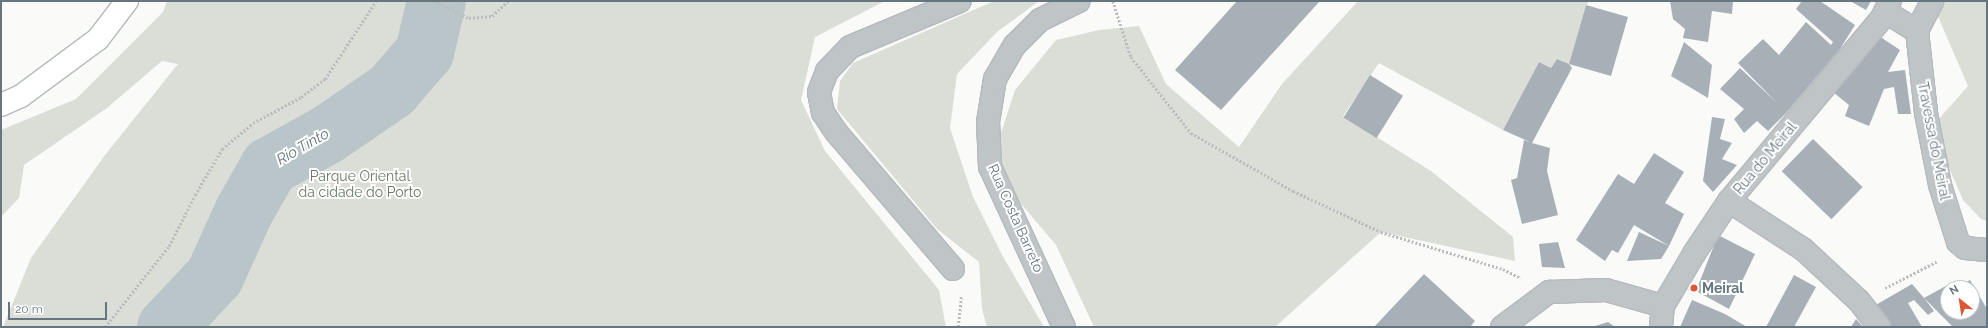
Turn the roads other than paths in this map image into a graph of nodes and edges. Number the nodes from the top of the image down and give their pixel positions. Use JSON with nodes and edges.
{"nodes":[{"id":1,"x":127,"y":1,"type":"edge"},
{"id":2,"x":960,"y":1,"type":"edge"},
{"id":3,"x":1079,"y":1,"type":"edge"},
{"id":4,"x":1932,"y":1,"type":"edge"},
{"id":5,"x":1888,"y":6,"type":"edge"},
{"id":6,"x":1917,"y":31,"type":"junction"},
{"id":7,"x":1,"y":105,"type":"edge"},
{"id":8,"x":1729,"y":202,"type":"junction"},
{"id":9,"x":1987,"y":250,"type":"edge"},
{"id":10,"x":953,"y":269,"type":"dead end"},
{"id":11,"x":1662,"y":316,"type":"edge"},
{"id":12,"x":1064,"y":327,"type":"edge"},
{"id":13,"x":1502,"y":327,"type":"edge"},
{"id":14,"x":1879,"y":327,"type":"edge"}],
"edges":[{"from":1,"to":7,"type":"main road"},
{"from":2,"to":10,"type":"street"},
{"from":3,"to":12,"type":"street","name":"Rua Costa Barreto"},
{"from":4,"to":6,"type":"street"},
{"from":5,"to":6,"type":"street"},
{"from":5,"to":8,"type":"street","name":"Rua do Meiral"},
{"from":6,"to":9,"type":"street","name":"Travessa do Meiral"},
{"from":8,"to":11,"type":"street","name":"Rua do Meiral"},
{"from":8,"to":14,"type":"street"},
{"from":11,"to":13,"type":"street"}]}
